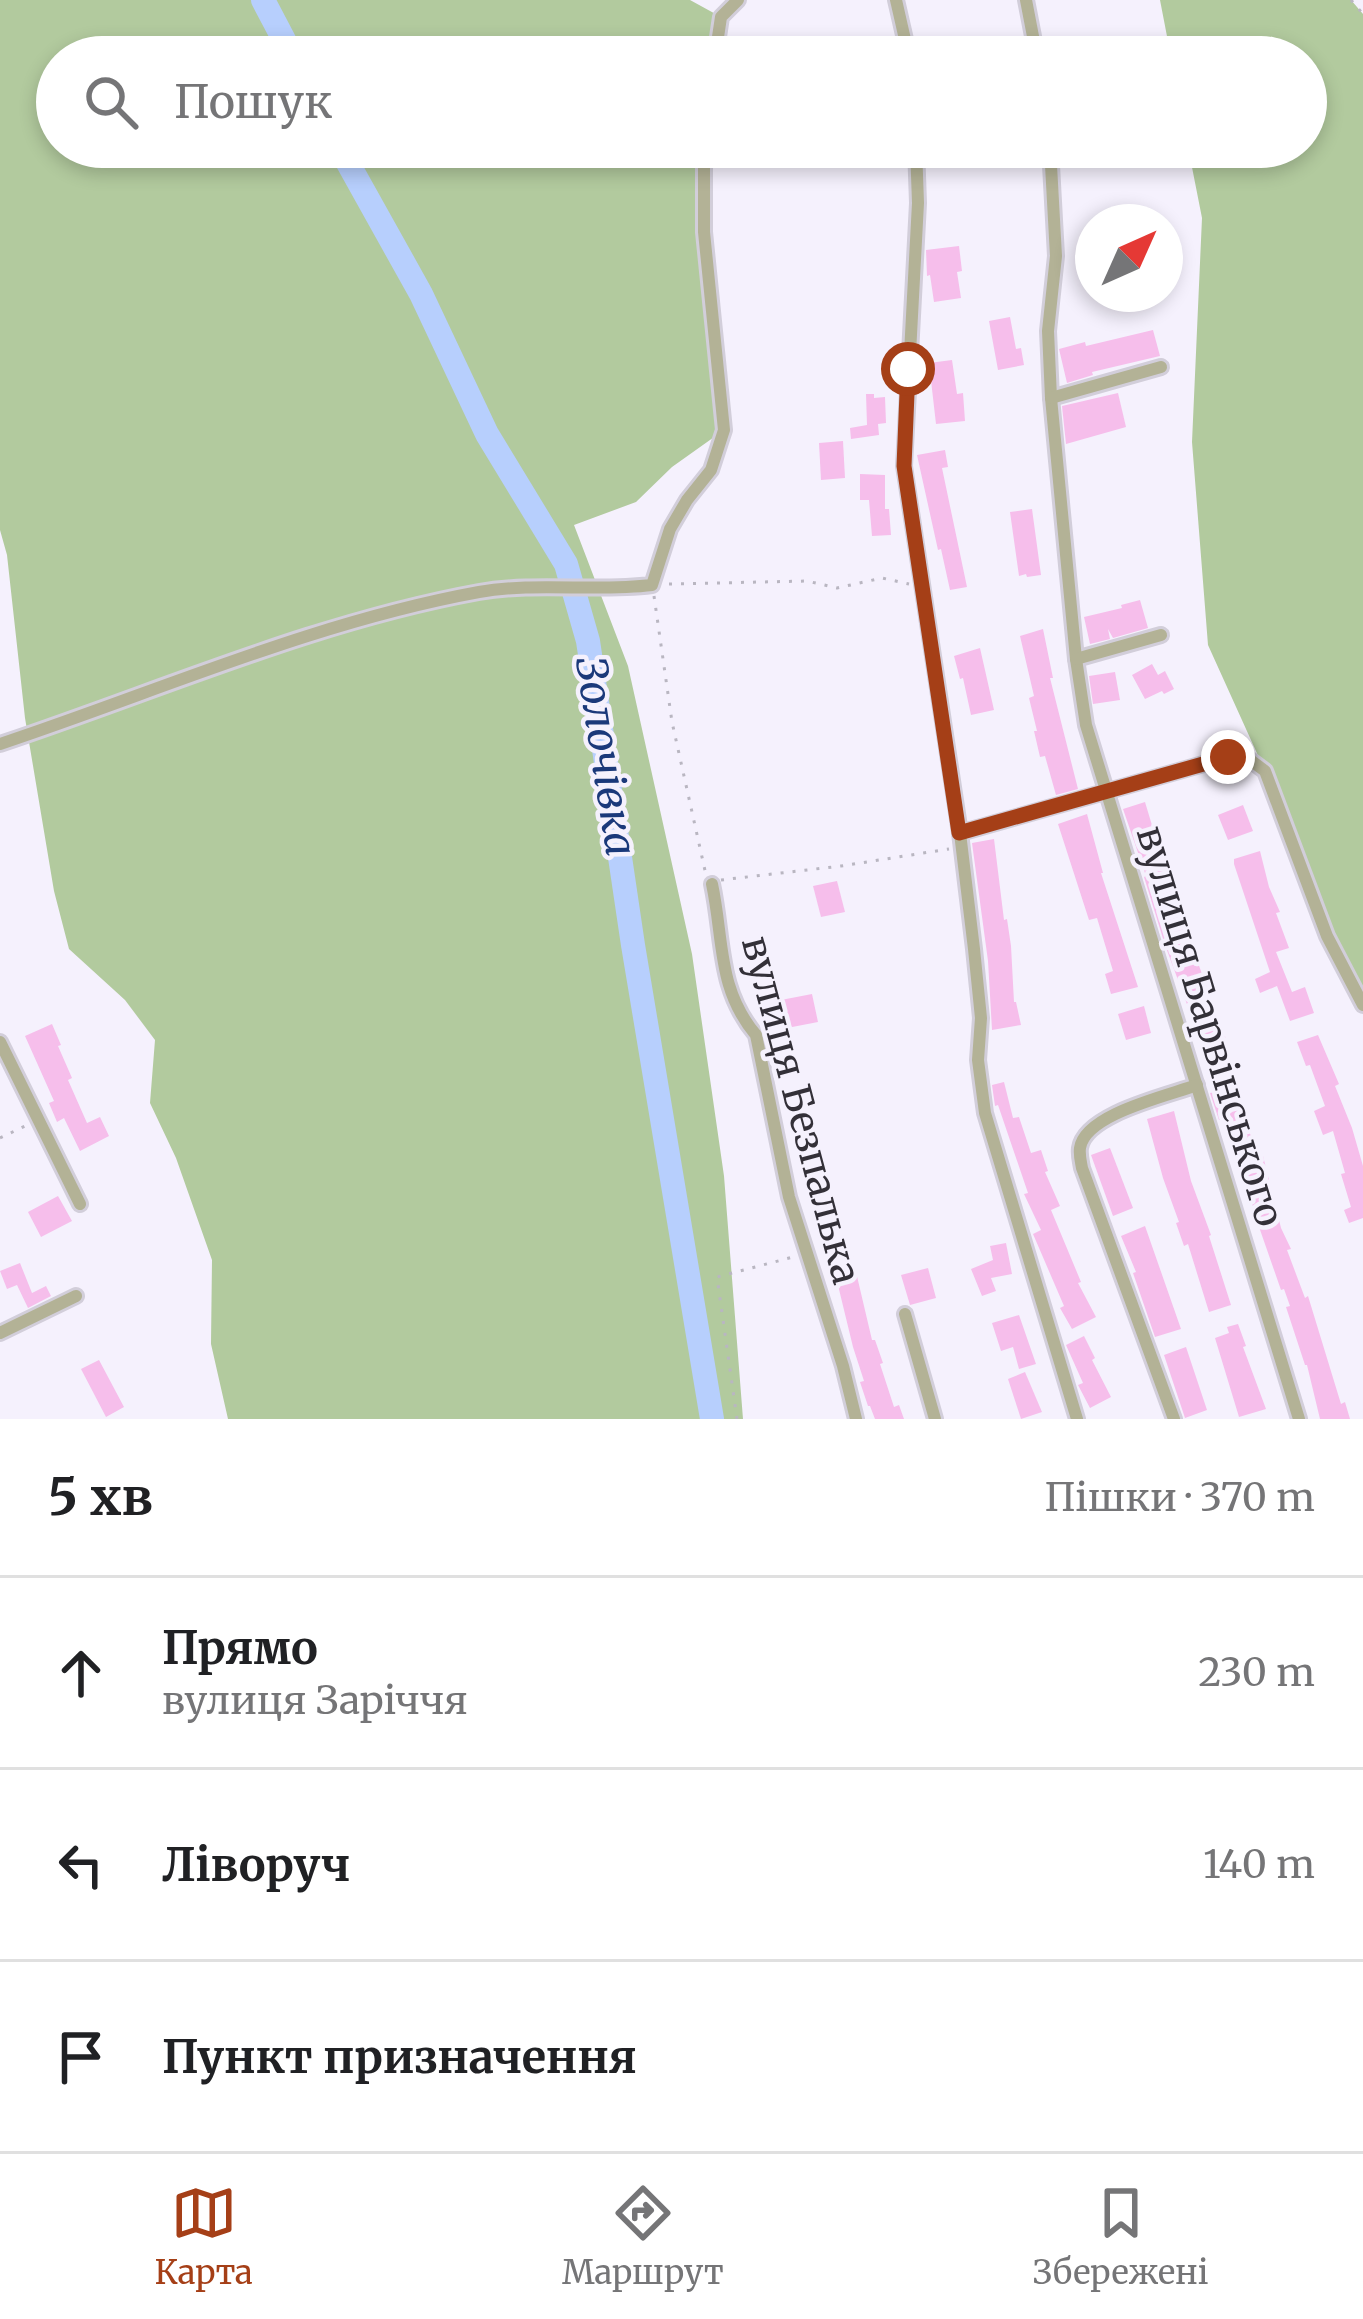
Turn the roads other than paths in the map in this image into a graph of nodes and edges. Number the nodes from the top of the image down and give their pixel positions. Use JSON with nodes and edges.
{"nodes":[{"id":1,"x":738,"y":0,"type":"edge"},
{"id":2,"x":896,"y":0,"type":"edge"},
{"id":3,"x":1026,"y":0,"type":"edge"},
{"id":4,"x":718,"y":36,"type":"edge"},
{"id":5,"x":904,"y":36,"type":"edge"},
{"id":6,"x":1033,"y":36,"type":"edge"},
{"id":7,"x":704,"y":168,"type":"edge"},
{"id":8,"x":917,"y":168,"type":"edge"},
{"id":9,"x":1051,"y":168,"type":"edge"},
{"id":10,"x":1161,"y":368,"type":"dead end"},
{"id":11,"x":1051,"y":398,"type":"junction"},
{"id":12,"x":1161,"y":635,"type":"dead end"},
{"id":13,"x":1076,"y":658,"type":"junction"},
{"id":14,"x":0,"y":744,"type":"edge"},
{"id":15,"x":1108,"y":793,"type":"junction"},
{"id":16,"x":960,"y":840,"type":"junction"},
{"id":17,"x":712,"y":884,"type":"road end"},
{"id":18,"x":1363,"y":1005,"type":"edge"},
{"id":19,"x":0,"y":1042,"type":"edge"},
{"id":20,"x":1197,"y":1085,"type":"junction"},
{"id":21,"x":80,"y":1204,"type":"dead end"},
{"id":22,"x":76,"y":1297,"type":"dead end"},
{"id":23,"x":904,"y":1314,"type":"dead end"},
{"id":24,"x":0,"y":1333,"type":"edge"},
{"id":25,"x":856,"y":1419,"type":"edge"},
{"id":26,"x":935,"y":1419,"type":"edge"},
{"id":27,"x":1077,"y":1419,"type":"edge"},
{"id":28,"x":1174,"y":1419,"type":"edge"},
{"id":29,"x":1299,"y":1419,"type":"edge"}],
"edges":[{"from":1,"to":4,"type":"street"},
{"from":2,"to":5,"type":"street"},
{"from":3,"to":6,"type":"street"},
{"from":7,"to":14,"type":"street"},
{"from":8,"to":16,"type":"street"},
{"from":9,"to":11,"type":"street","name":"вулиця Барвінського"},
{"from":10,"to":11,"type":"street"},
{"from":11,"to":13,"type":"street","name":"вулиця Барвінського"},
{"from":12,"to":13,"type":"street"},
{"from":13,"to":15,"type":"street","name":"вулиця Барвінського"},
{"from":15,"to":16,"type":"street"},
{"from":15,"to":18,"type":"street"},
{"from":15,"to":20,"type":"street","name":"вулиця Барвінського"},
{"from":16,"to":27,"type":"street"},
{"from":17,"to":25,"type":"street","name":"вулиця Безпалька"},
{"from":19,"to":21,"type":"street"},
{"from":20,"to":28,"type":"street"},
{"from":20,"to":29,"type":"street","name":"вулиця Барвінського"},
{"from":22,"to":24,"type":"street"},
{"from":23,"to":26,"type":"street"}]}
